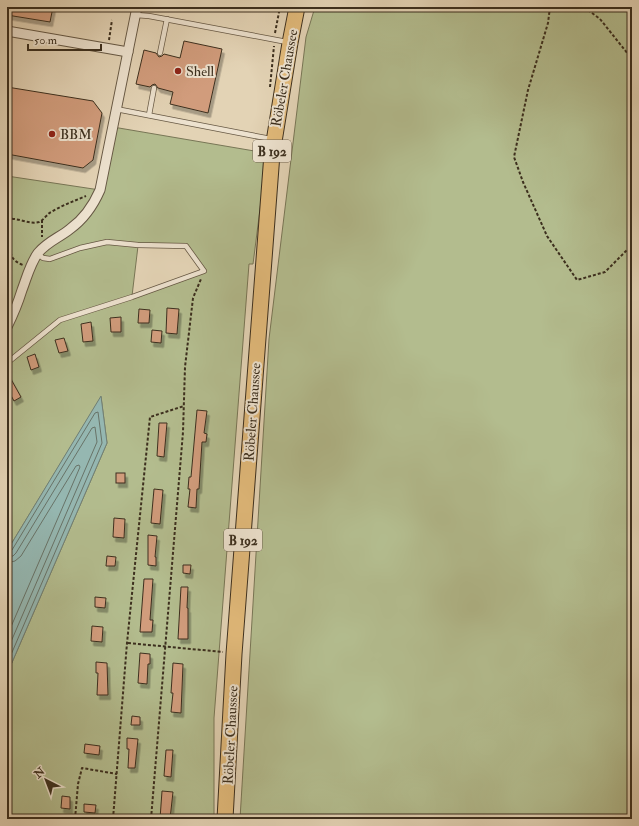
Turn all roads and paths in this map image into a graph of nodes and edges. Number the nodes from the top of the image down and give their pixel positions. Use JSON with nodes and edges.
{"nodes":[{"id":1,"x":297,"y":7,"type":"edge"},
{"id":2,"x":550,"y":7,"type":"edge"},
{"id":3,"x":584,"y":7,"type":"edge"},
{"id":4,"x":136,"y":11,"type":"edge"},
{"id":5,"x":167,"y":19,"type":"junction"},
{"id":6,"x":112,"y":20,"type":"dead end"},
{"id":7,"x":7,"y":31,"type":"edge"},
{"id":8,"x":290,"y":43,"type":"junction"},
{"id":9,"x":108,"y":49,"type":"junction"},
{"id":10,"x":128,"y":52,"type":"junction"},
{"id":11,"x":160,"y":53,"type":"dead end"},
{"id":12,"x":632,"y":59,"type":"edge"},
{"id":13,"x":154,"y":88,"type":"dead end"},
{"id":14,"x":116,"y":110,"type":"junction"},
{"id":15,"x":149,"y":115,"type":"junction"},
{"id":16,"x":274,"y":139,"type":"junction"},
{"id":17,"x":98,"y":195,"type":"junction"},
{"id":18,"x":7,"y":219,"type":"edge"},
{"id":19,"x":42,"y":220,"type":"junction"},
{"id":20,"x":632,"y":245,"type":"edge"},
{"id":21,"x":44,"y":246,"type":"junction"},
{"id":22,"x":38,"y":254,"type":"junction"},
{"id":23,"x":31,"y":266,"type":"junction"},
{"id":24,"x":204,"y":271,"type":"junction"},
{"id":25,"x":7,"y":327,"type":"edge"},
{"id":26,"x":7,"y":363,"type":"edge"},
{"id":27,"x":184,"y":406,"type":"junction"},
{"id":28,"x":128,"y":643,"type":"junction"},
{"id":29,"x":166,"y":647,"type":"junction"},
{"id":30,"x":234,"y":654,"type":"junction"},
{"id":31,"x":117,"y":774,"type":"junction"},
{"id":32,"x":75,"y":819,"type":"edge"},
{"id":33,"x":113,"y":819,"type":"edge"},
{"id":34,"x":151,"y":819,"type":"edge"},
{"id":35,"x":225,"y":819,"type":"edge"}],
"edges":[{"from":1,"to":8,"type":"main road","name":"Röbeler Chaussee","number":"B 192"},
{"from":2,"to":20,"type":"path"},
{"from":3,"to":12,"type":"path"},
{"from":4,"to":5,"type":"lane"},
{"from":4,"to":10,"type":"street"},
{"from":5,"to":8,"type":"lane"},
{"from":5,"to":11,"type":"lane"},
{"from":6,"to":9,"type":"path"},
{"from":7,"to":9,"type":"street"},
{"from":8,"to":16,"type":"main road","name":"Röbeler Chaussee","number":"B 192"},
{"from":9,"to":10,"type":"street"},
{"from":10,"to":14,"type":"street"},
{"from":13,"to":15,"type":"lane"},
{"from":14,"to":15,"type":"lane"},
{"from":14,"to":17,"type":"street"},
{"from":15,"to":16,"type":"lane"},
{"from":16,"to":30,"type":"main road","name":"Röbeler Chaussee","number":"B 192"},
{"from":17,"to":19,"type":"path"},
{"from":17,"to":21,"type":"street"},
{"from":18,"to":19,"type":"path"},
{"from":18,"to":23,"type":"path"},
{"from":19,"to":21,"type":"path"},
{"from":21,"to":22,"type":"street"},
{"from":22,"to":23,"type":"street"},
{"from":22,"to":24,"type":"lane"},
{"from":23,"to":25,"type":"street"},
{"from":24,"to":26,"type":"lane"},
{"from":24,"to":27,"type":"path"},
{"from":27,"to":28,"type":"path"},
{"from":27,"to":29,"type":"path"},
{"from":28,"to":29,"type":"path"},
{"from":28,"to":31,"type":"path"},
{"from":29,"to":30,"type":"path"},
{"from":29,"to":34,"type":"path"},
{"from":30,"to":35,"type":"main road","name":"Röbeler Chaussee","number":"B 192"},
{"from":31,"to":32,"type":"path"},
{"from":31,"to":33,"type":"path"}]}
